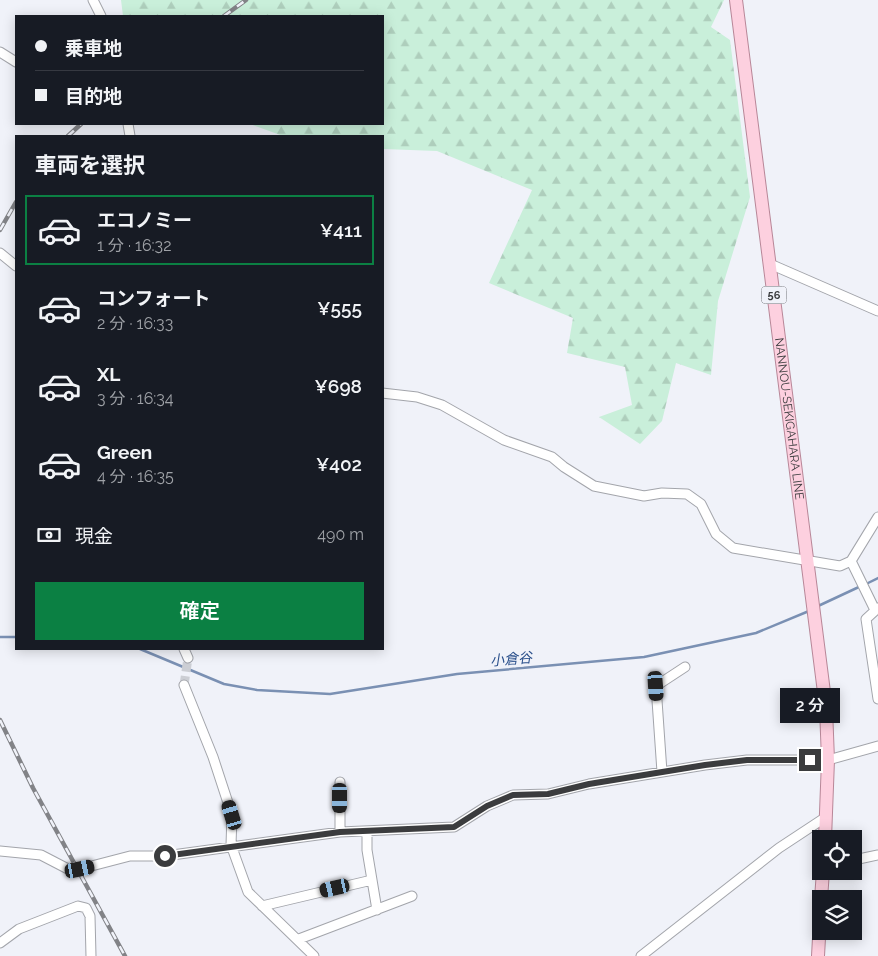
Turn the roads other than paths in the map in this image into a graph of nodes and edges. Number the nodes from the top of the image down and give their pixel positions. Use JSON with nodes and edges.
{"nodes":[{"id":1,"x":93,"y":0,"type":"edge"},
{"id":2,"x":736,"y":0,"type":"edge"},
{"id":3,"x":100,"y":15,"type":"edge"},
{"id":4,"x":0,"y":52,"type":"edge"},
{"id":5,"x":15,"y":61,"type":"edge"},
{"id":6,"x":0,"y":253,"type":"edge"},
{"id":7,"x":770,"y":264,"type":"junction"},
{"id":8,"x":15,"y":265,"type":"edge"},
{"id":9,"x":878,"y":310,"type":"edge"},
{"id":10,"x":384,"y":393,"type":"edge"},
{"id":11,"x":878,"y":517,"type":"edge"},
{"id":12,"x":808,"y":562,"type":"junction"},
{"id":13,"x":853,"y":563,"type":"junction"},
{"id":14,"x":875,"y":607,"type":"edge"},
{"id":15,"x":184,"y":650,"type":"edge"},
{"id":16,"x":188,"y":658,"type":"tunnel mouth"},
{"id":17,"x":685,"y":667,"type":"dead end"},
{"id":18,"x":184,"y":685,"type":"tunnel mouth"},
{"id":19,"x":878,"y":699,"type":"edge"},
{"id":20,"x":878,"y":746,"type":"edge"},
{"id":21,"x":828,"y":760,"type":"junction"},
{"id":22,"x":662,"y":772,"type":"junction"},
{"id":23,"x":340,"y":782,"type":"dead end"},
{"id":24,"x":826,"y":817,"type":"junction"},
{"id":25,"x":825,"y":830,"type":"edge"},
{"id":26,"x":367,"y":831,"type":"junction"},
{"id":27,"x":340,"y":832,"type":"junction"},
{"id":28,"x":231,"y":845,"type":"junction"},
{"id":29,"x":0,"y":851,"type":"edge"},
{"id":30,"x":878,"y":855,"type":"edge"},
{"id":31,"x":862,"y":858,"type":"edge"},
{"id":32,"x":372,"y":880,"type":"junction"},
{"id":33,"x":412,"y":896,"type":"dead end"},
{"id":34,"x":262,"y":906,"type":"junction"},
{"id":35,"x":377,"y":910,"type":"junction"},
{"id":36,"x":299,"y":939,"type":"junction"},
{"id":37,"x":819,"y":940,"type":"edge"},
{"id":38,"x":0,"y":943,"type":"edge"},
{"id":39,"x":645,"y":954,"type":"edge"},
{"id":40,"x":91,"y":956,"type":"edge"},
{"id":41,"x":314,"y":956,"type":"edge"},
{"id":42,"x":818,"y":956,"type":"edge"}],
"edges":[{"from":1,"to":3,"type":"street"},
{"from":2,"to":7,"type":"main road","name":"NANNOU-SEKIGAHARA LINE","number":"56"},
{"from":4,"to":5,"type":"street"},
{"from":6,"to":8,"type":"street"},
{"from":7,"to":9,"type":"street"},
{"from":7,"to":12,"type":"main road","name":"NANNOU-SEKIGAHARA LINE","number":"56"},
{"from":10,"to":12,"type":"street"},
{"from":11,"to":13,"type":"street"},
{"from":12,"to":13,"type":"street"},
{"from":12,"to":21,"type":"main road","name":"NANNOU-SEKIGAHARA LINE","number":"56"},
{"from":13,"to":14,"type":"street"},
{"from":14,"to":19,"type":"street"},
{"from":15,"to":16,"type":"street"},
{"from":17,"to":22,"type":"street"},
{"from":18,"to":28,"type":"street"},
{"from":20,"to":21,"type":"street"},
{"from":21,"to":22,"type":"street"},
{"from":21,"to":24,"type":"main road","name":"NANNOU-SEKIGAHARA LINE","number":"56"},
{"from":22,"to":26,"type":"street"},
{"from":23,"to":27,"type":"street"},
{"from":24,"to":25,"type":"main road","name":"NANNOU-SEKIGAHARA LINE","number":"56"},
{"from":24,"to":39,"type":"street"},
{"from":26,"to":27,"type":"street"},
{"from":26,"to":32,"type":"street"},
{"from":27,"to":28,"type":"street"},
{"from":28,"to":29,"type":"street"},
{"from":28,"to":34,"type":"street"},
{"from":30,"to":31,"type":"street"},
{"from":32,"to":34,"type":"street"},
{"from":32,"to":35,"type":"street"},
{"from":33,"to":35,"type":"street"},
{"from":34,"to":36,"type":"street"},
{"from":35,"to":36,"type":"street"},
{"from":36,"to":41,"type":"street"},
{"from":37,"to":42,"type":"main road"},
{"from":38,"to":40,"type":"street"}]}
